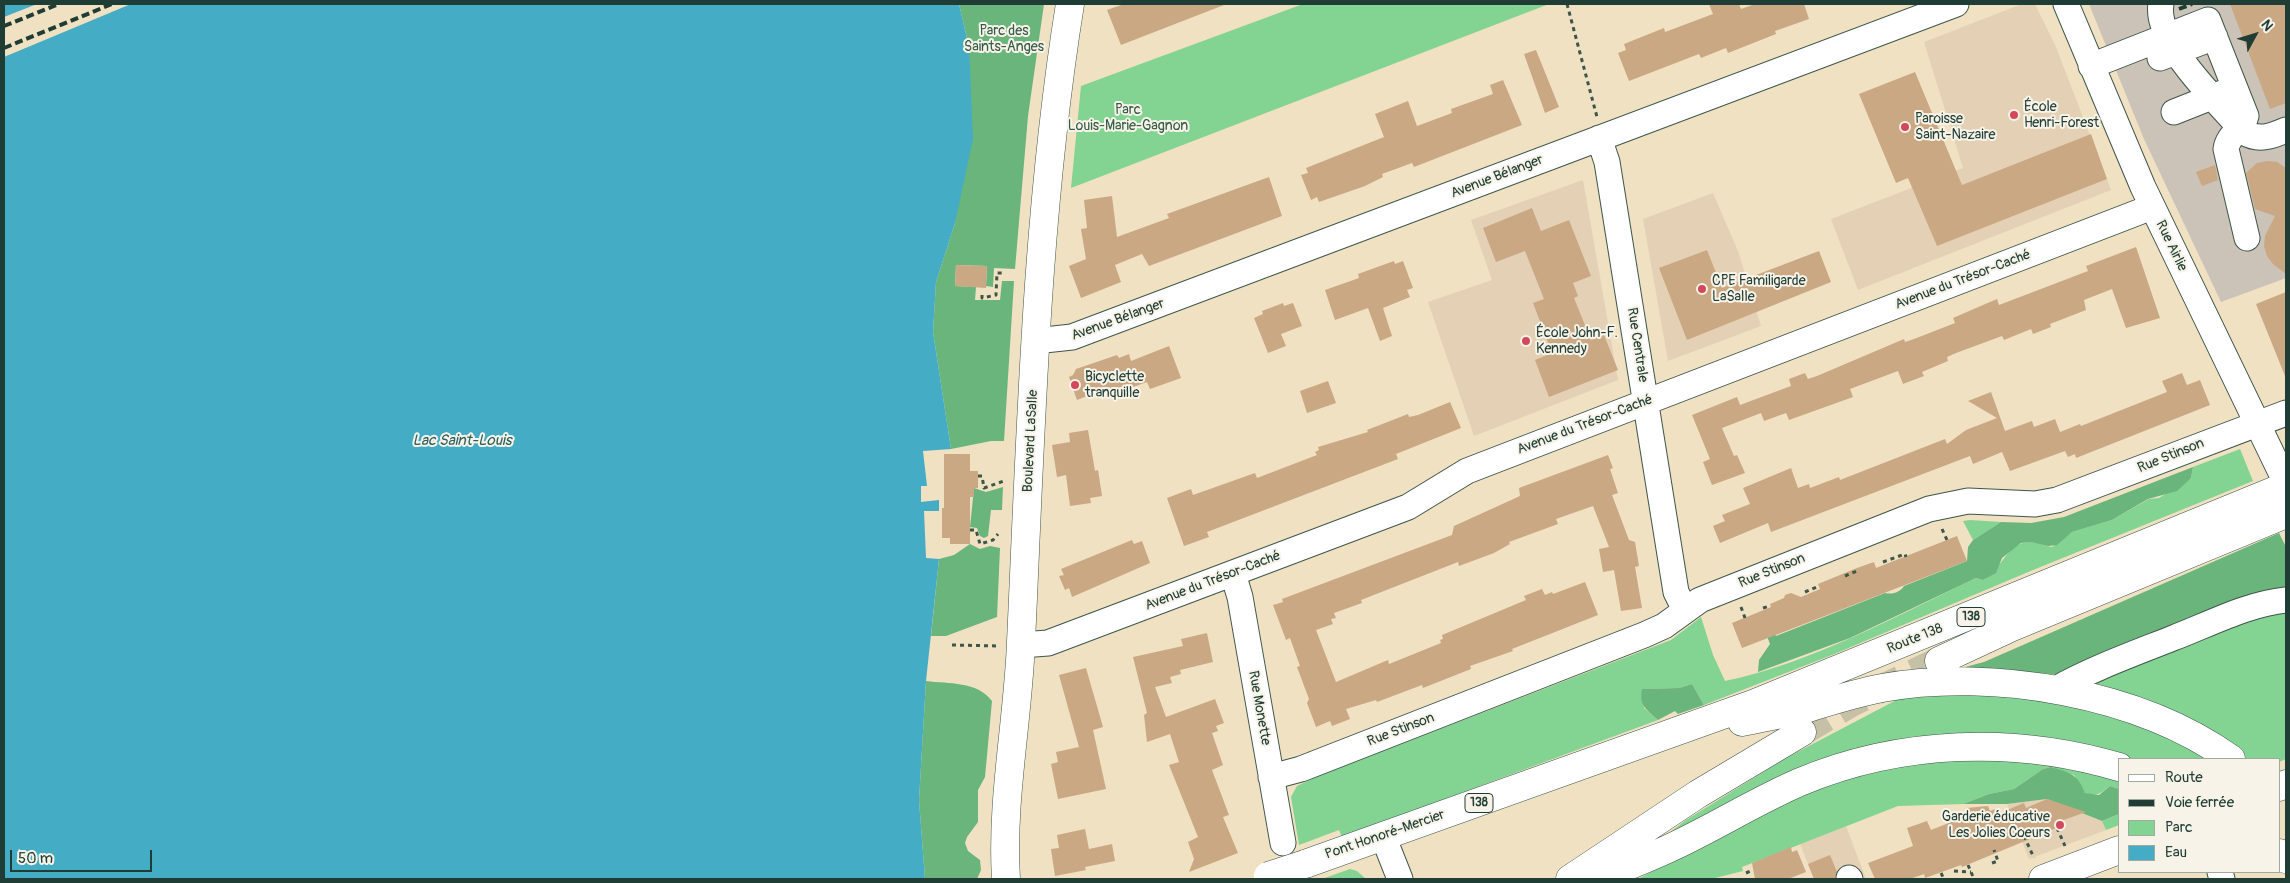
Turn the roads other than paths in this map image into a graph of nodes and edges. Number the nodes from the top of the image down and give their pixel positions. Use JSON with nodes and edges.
{"nodes":[{"id":1,"x":1070,"y":4,"type":"edge"},
{"id":2,"x":1956,"y":4,"type":"edge"},
{"id":3,"x":2066,"y":4,"type":"edge"},
{"id":4,"x":2161,"y":4,"type":"edge"},
{"id":5,"x":2172,"y":44,"type":"junction"},
{"id":6,"x":2094,"y":74,"type":"junction"},
{"id":7,"x":2224,"y":92,"type":"junction"},
{"id":8,"x":2174,"y":112,"type":"dead end"},
{"id":9,"x":2239,"y":126,"type":"junction"},
{"id":10,"x":1599,"y":130,"type":"junction"},
{"id":11,"x":2286,"y":130,"type":"edge"},
{"id":12,"x":2152,"y":207,"type":"junction"},
{"id":13,"x":2247,"y":238,"type":"dead end"},
{"id":14,"x":1035,"y":341,"type":"junction"},
{"id":15,"x":1646,"y":402,"type":"junction"},
{"id":16,"x":2286,"y":413,"type":"edge"},
{"id":17,"x":2257,"y":423,"type":"junction"},
{"id":18,"x":2284,"y":479,"type":"edge"},
{"id":19,"x":2286,"y":514,"type":"edge"},
{"id":20,"x":1233,"y":574,"type":"junction"},
{"id":21,"x":2286,"y":600,"type":"edge"},
{"id":22,"x":1685,"y":610,"type":"junction"},
{"id":23,"x":1011,"y":646,"type":"junction"},
{"id":24,"x":1939,"y":661,"type":"tunnel mouth"},
{"id":25,"x":2054,"y":690,"type":"junction"},
{"id":26,"x":1802,"y":732,"type":"tunnel mouth"},
{"id":27,"x":1652,"y":741,"type":"junction"},
{"id":28,"x":2230,"y":758,"type":"edge"},
{"id":29,"x":2118,"y":767,"type":"edge"},
{"id":30,"x":1271,"y":776,"type":"junction"},
{"id":31,"x":1383,"y":836,"type":"junction"},
{"id":32,"x":1283,"y":843,"type":"dead end"},
{"id":33,"x":2118,"y":850,"type":"edge"},
{"id":34,"x":2039,"y":869,"type":"edge"},
{"id":35,"x":1264,"y":878,"type":"edge"},
{"id":36,"x":1006,"y":879,"type":"edge"},
{"id":37,"x":1400,"y":879,"type":"edge"},
{"id":38,"x":1570,"y":879,"type":"edge"},
{"id":39,"x":1595,"y":879,"type":"edge"}],
"edges":[{"from":1,"to":14,"type":"main road","name":"Boulevard LaSalle"},
{"from":2,"to":10,"type":"street","name":"Avenue Bélanger"},
{"from":3,"to":6,"type":"street","name":"Rue Airlie"},
{"from":4,"to":5,"type":"street"},
{"from":5,"to":6,"type":"street"},
{"from":5,"to":7,"type":"street"},
{"from":5,"to":7,"type":"street"},
{"from":6,"to":12,"type":"street","name":"Rue Airlie"},
{"from":7,"to":8,"type":"street"},
{"from":7,"to":9,"type":"street"},
{"from":9,"to":11,"type":"street"},
{"from":9,"to":13,"type":"street"},
{"from":10,"to":14,"type":"street","name":"Avenue Bélanger"},
{"from":10,"to":15,"type":"street","name":"Rue Centrale"},
{"from":12,"to":15,"type":"street","name":"Avenue du Trésor-Caché"},
{"from":12,"to":17,"type":"street","name":"Rue Airlie"},
{"from":14,"to":23,"type":"main road","name":"Boulevard LaSalle"},
{"from":15,"to":20,"type":"street","name":"Avenue du Trésor-Caché"},
{"from":15,"to":22,"type":"street","name":"Rue Centrale"},
{"from":16,"to":17,"type":"street","name":"Rue Stinson"},
{"from":17,"to":18,"type":"street","name":"Rue Airlie"},
{"from":17,"to":22,"type":"street","name":"Rue Stinson"},
{"from":18,"to":27,"type":"main road","name":"Route 138","number":"138"},
{"from":19,"to":24,"type":"main road","name":"Route 138","number":"138"},
{"from":20,"to":23,"type":"street","name":"Avenue du Trésor-Caché"},
{"from":20,"to":30,"type":"street","name":"Rue Monette"},
{"from":21,"to":25,"type":"street"},
{"from":22,"to":30,"type":"street","name":"Rue Stinson"},
{"from":23,"to":36,"type":"main road","name":"Boulevard LaSalle"},
{"from":25,"to":27,"type":"main road"},
{"from":25,"to":28,"type":"main road"},
{"from":26,"to":38,"type":"main road"},
{"from":27,"to":31,"type":"main road","name":"Pont Honoré-Mercier","number":"138"},
{"from":29,"to":39,"type":"main road"},
{"from":30,"to":32,"type":"street","name":"Rue Monette"},
{"from":31,"to":35,"type":"main road","name":"Pont Honoré-Mercier","number":"138","bridge":true},
{"from":31,"to":37,"type":"street"},
{"from":33,"to":34,"type":"main road"}]}
